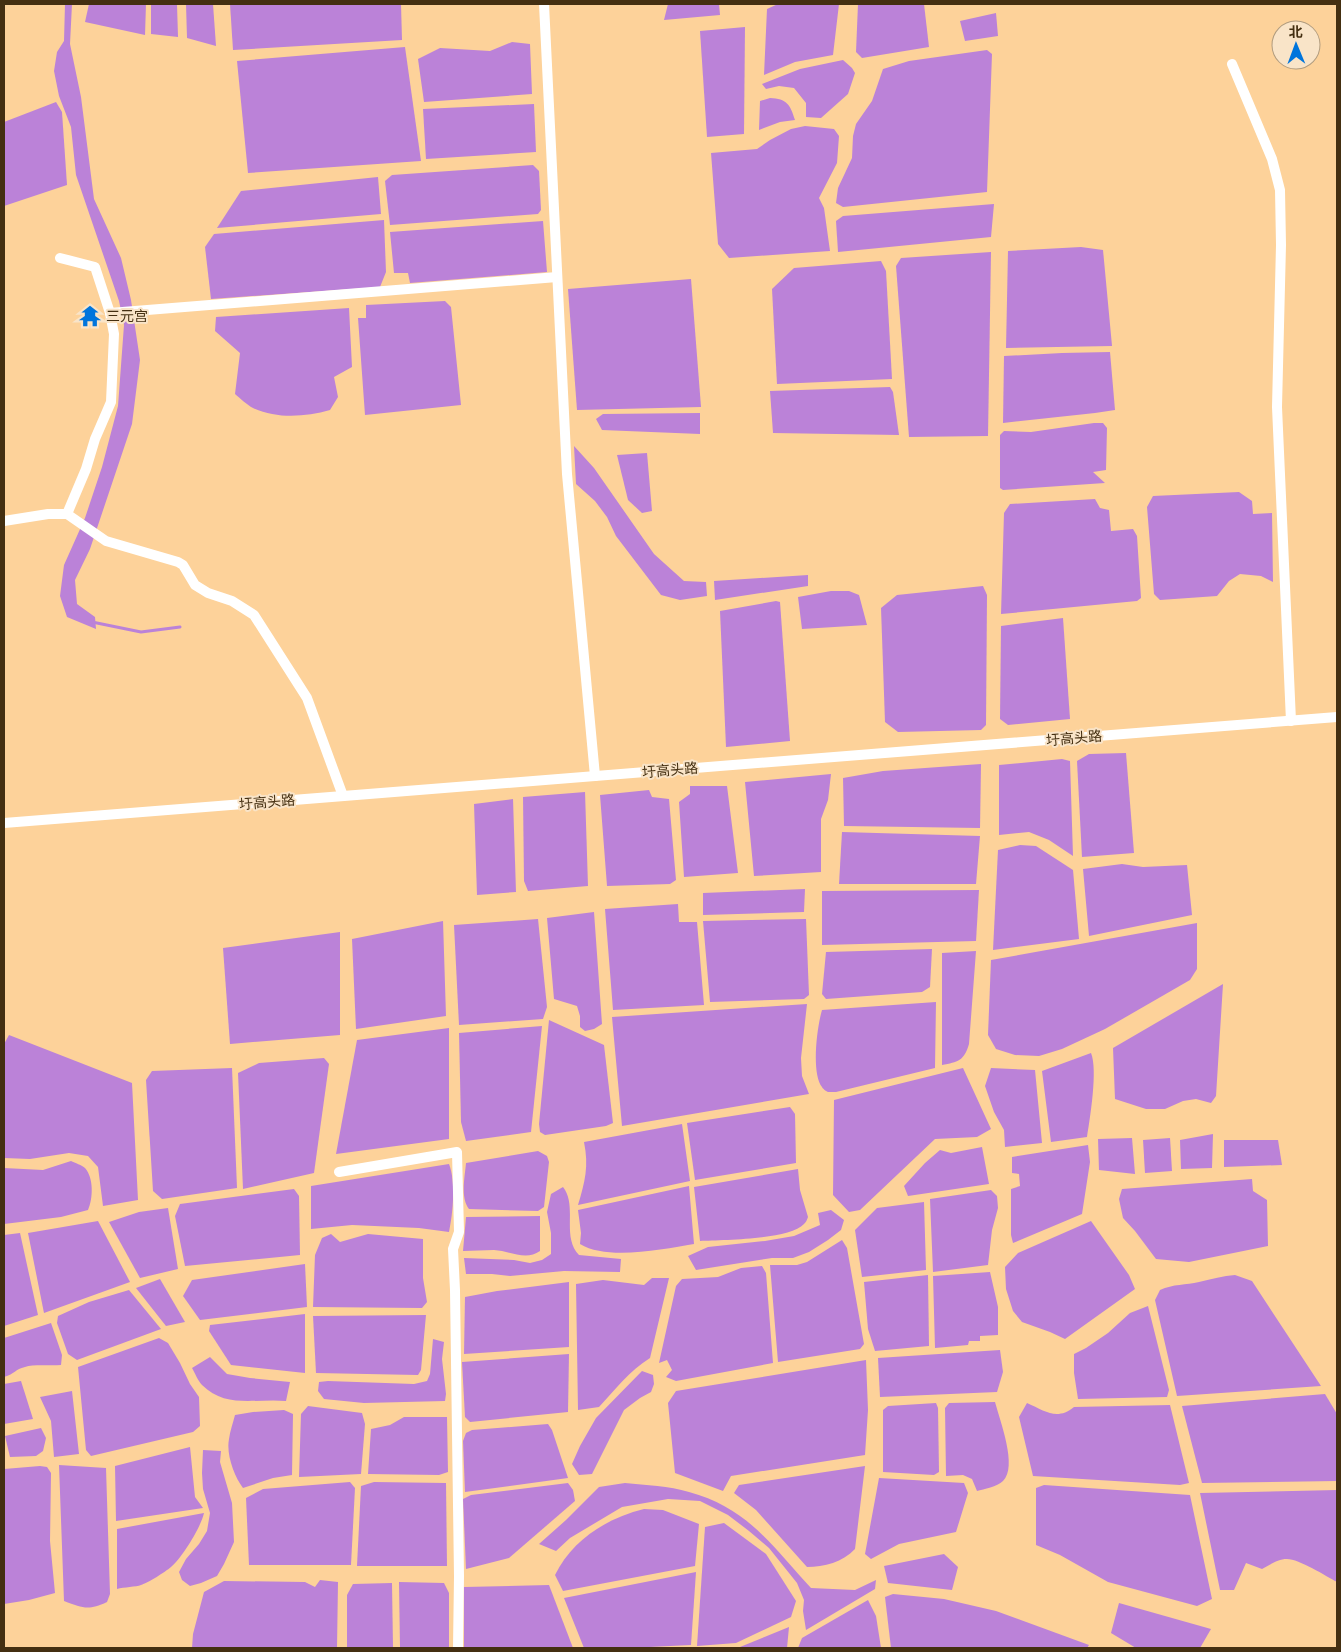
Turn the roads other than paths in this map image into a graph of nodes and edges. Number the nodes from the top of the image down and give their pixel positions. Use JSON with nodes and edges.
{"nodes":[{"id":1,"x":544,"y":4,"type":"edge"},
{"id":2,"x":1232,"y":64,"type":"dead end"},
{"id":3,"x":60,"y":258,"type":"dead end"},
{"id":4,"x":557,"y":277,"type":"junction"},
{"id":5,"x":114,"y":313,"type":"junction"},
{"id":6,"x":67,"y":514,"type":"junction"},
{"id":7,"x":4,"y":521,"type":"edge"},
{"id":8,"x":1337,"y":717,"type":"edge"},
{"id":9,"x":1291,"y":721,"type":"junction"},
{"id":10,"x":595,"y":776,"type":"junction"},
{"id":11,"x":343,"y":796,"type":"junction"},
{"id":12,"x":4,"y":824,"type":"edge"},
{"id":13,"x":339,"y":1172,"type":"dead end"},
{"id":14,"x":458,"y":1648,"type":"edge"}],
"edges":[{"from":1,"to":4,"type":"street"},
{"from":2,"to":9,"type":"street"},
{"from":3,"to":5,"type":"street"},
{"from":4,"to":5,"type":"street"},
{"from":4,"to":10,"type":"street"},
{"from":5,"to":6,"type":"street"},
{"from":6,"to":7,"type":"street"},
{"from":6,"to":11,"type":"street"},
{"from":8,"to":9,"type":"street","name":"圩高头路"},
{"from":9,"to":10,"type":"street","name":"圩高头路"},
{"from":10,"to":11,"type":"street","name":"圩高头路"},
{"from":11,"to":12,"type":"street","name":"圩高头路"},
{"from":13,"to":14,"type":"street"}]}
